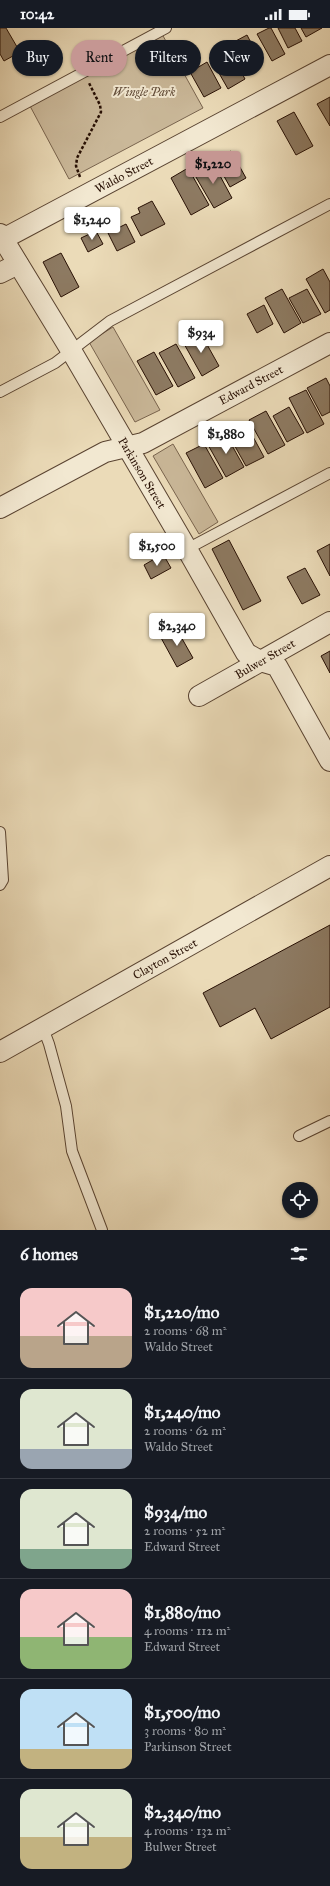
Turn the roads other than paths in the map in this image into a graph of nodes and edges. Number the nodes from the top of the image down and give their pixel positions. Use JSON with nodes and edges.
{"nodes":[{"id":1,"x":166,"y":28,"type":"edge"},
{"id":2,"x":330,"y":66,"type":"edge"},
{"id":3,"x":0,"y":117,"type":"edge"},
{"id":4,"x":330,"y":204,"type":"edge"},
{"id":5,"x":1,"y":236,"type":"edge"},
{"id":6,"x":18,"y":264,"type":"junction"},
{"id":7,"x":0,"y":273,"type":"edge"},
{"id":8,"x":330,"y":343,"type":"edge"},
{"id":9,"x":72,"y":352,"type":"junction"},
{"id":10,"x":0,"y":392,"type":"edge"},
{"id":11,"x":126,"y":446,"type":"junction"},
{"id":12,"x":330,"y":473,"type":"edge"},
{"id":13,"x":0,"y":508,"type":"edge"},
{"id":14,"x":187,"y":549,"type":"junction"},
{"id":15,"x":330,"y":622,"type":"edge"},
{"id":16,"x":260,"y":661,"type":"junction"},
{"id":17,"x":199,"y":696,"type":"dead end"},
{"id":18,"x":330,"y":761,"type":"edge"},
{"id":19,"x":0,"y":832,"type":"edge"},
{"id":20,"x":330,"y":866,"type":"edge"},
{"id":21,"x":0,"y":885,"type":"edge"},
{"id":22,"x":42,"y":1028,"type":"junction"},
{"id":23,"x":0,"y":1052,"type":"edge"},
{"id":24,"x":330,"y":1121,"type":"edge"},
{"id":25,"x":298,"y":1136,"type":"dead end"},
{"id":26,"x":102,"y":1230,"type":"edge"}],
"edges":[{"from":1,"to":3,"type":"lane"},
{"from":2,"to":5,"type":"street","name":"Waldo Street"},
{"from":4,"to":9,"type":"lane"},
{"from":5,"to":6,"type":"street","name":"Parkinson Street"},
{"from":6,"to":7,"type":"street"},
{"from":6,"to":9,"type":"street","name":"Parkinson Street"},
{"from":8,"to":11,"type":"street","name":"Edward Street"},
{"from":9,"to":10,"type":"lane"},
{"from":9,"to":11,"type":"street","name":"Parkinson Street"},
{"from":11,"to":13,"type":"street","name":"Edward Street"},
{"from":11,"to":14,"type":"street","name":"Parkinson Street"},
{"from":12,"to":14,"type":"lane"},
{"from":14,"to":16,"type":"street","name":"Parkinson Street"},
{"from":15,"to":16,"type":"street","name":"Bulwer Street"},
{"from":16,"to":17,"type":"street","name":"Bulwer Street"},
{"from":16,"to":18,"type":"street","name":"Parkinson Street"},
{"from":19,"to":21,"type":"lane"},
{"from":20,"to":22,"type":"street","name":"Clayton Street"},
{"from":22,"to":23,"type":"street","name":"Clayton Street"},
{"from":22,"to":26,"type":"lane"},
{"from":24,"to":25,"type":"lane"}]}
